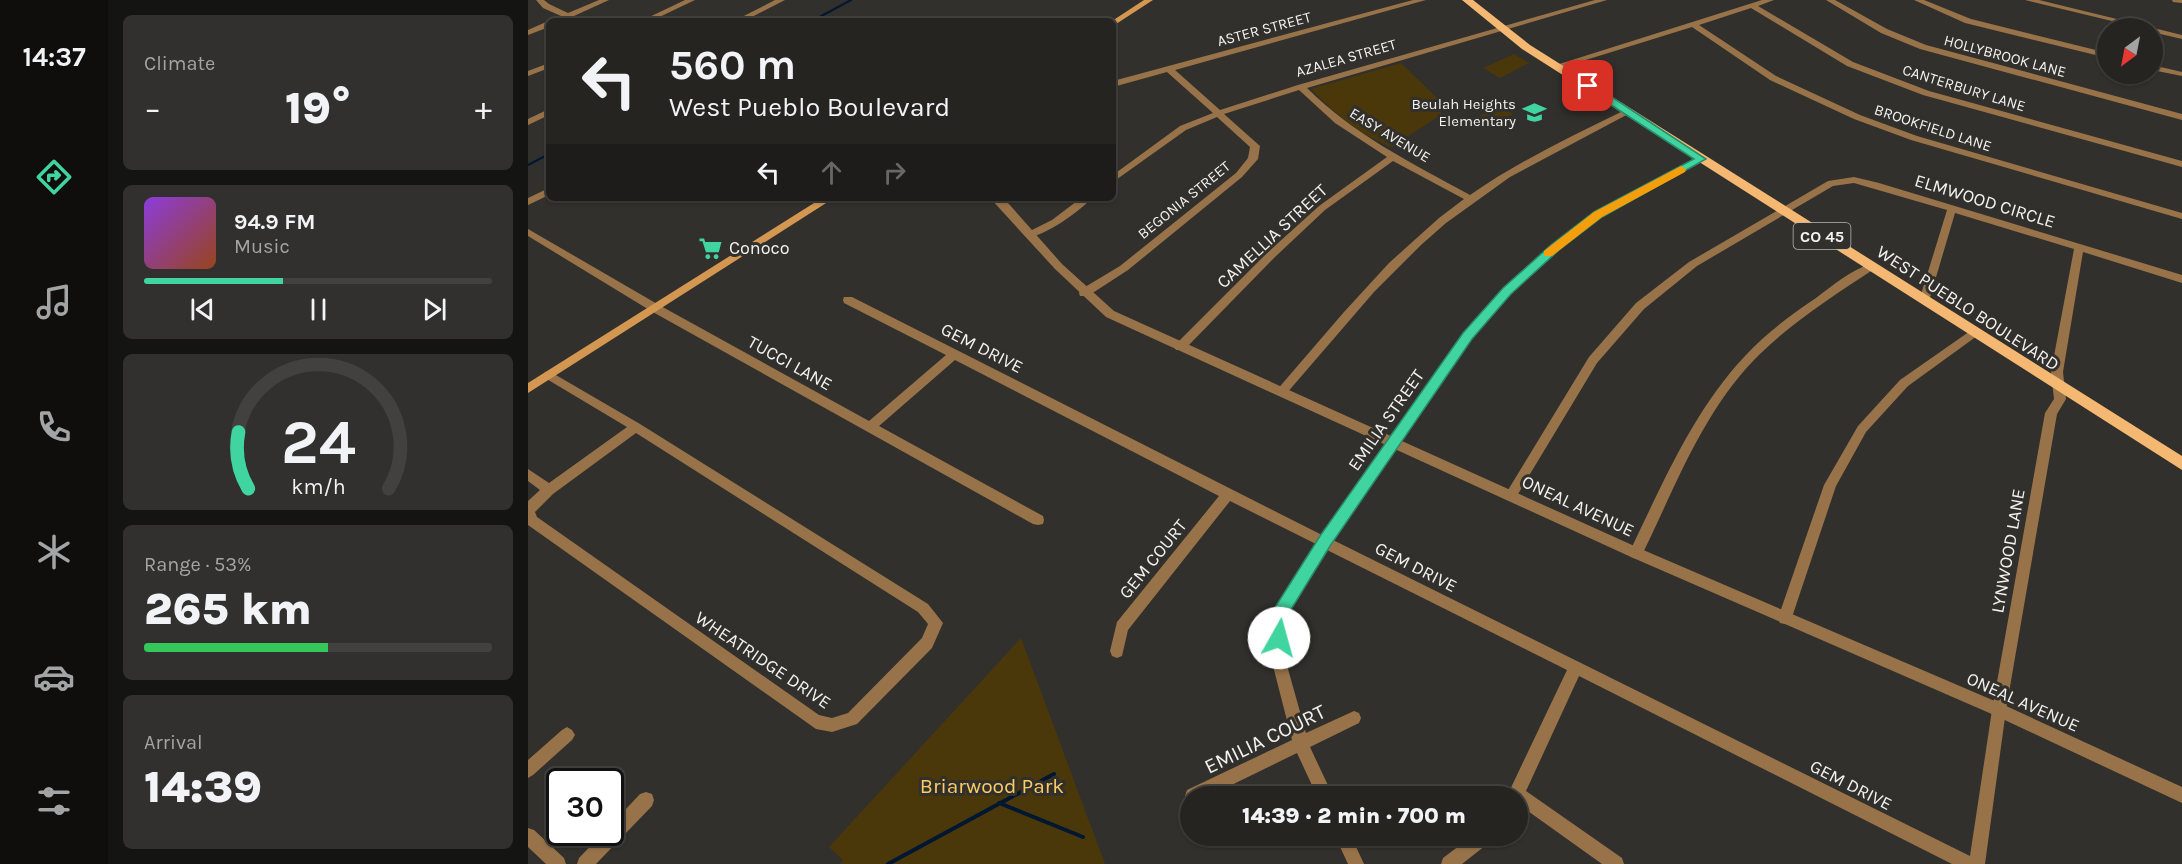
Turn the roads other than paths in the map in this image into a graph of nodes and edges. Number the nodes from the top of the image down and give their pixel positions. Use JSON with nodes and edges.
{"nodes":[{"id":1,"x":540,"y":0,"type":"edge"},
{"id":2,"x":605,"y":0,"type":"edge"},
{"id":3,"x":691,"y":0,"type":"edge"},
{"id":4,"x":781,"y":0,"type":"edge"},
{"id":5,"x":1149,"y":0,"type":"edge"},
{"id":6,"x":1422,"y":0,"type":"edge"},
{"id":7,"x":1467,"y":0,"type":"edge"},
{"id":8,"x":1603,"y":0,"type":"edge"},
{"id":9,"x":1770,"y":0,"type":"edge"},
{"id":10,"x":1830,"y":0,"type":"edge"},
{"id":11,"x":1918,"y":0,"type":"edge"},
{"id":12,"x":2030,"y":0,"type":"edge"},
{"id":13,"x":2176,"y":0,"type":"edge"},
{"id":14,"x":2182,"y":2,"type":"edge"},
{"id":15,"x":1752,"y":6,"type":"junction"},
{"id":16,"x":568,"y":16,"type":"junction"},
{"id":17,"x":564,"y":18,"type":"edge"},
{"id":18,"x":572,"y":18,"type":"edge"},
{"id":19,"x":652,"y":18,"type":"edge"},
{"id":20,"x":744,"y":18,"type":"edge"},
{"id":21,"x":2105,"y":18,"type":"edge"},
{"id":22,"x":1116,"y":22,"type":"edge"},
{"id":23,"x":1693,"y":24,"type":"junction"},
{"id":24,"x":546,"y":25,"type":"edge"},
{"id":25,"x":1502,"y":29,"type":"junction"},
{"id":26,"x":2163,"y":32,"type":"edge"},
{"id":27,"x":528,"y":33,"type":"edge"},
{"id":28,"x":2182,"y":36,"type":"edge"},
{"id":29,"x":2097,"y":53,"type":"edge"},
{"id":30,"x":546,"y":65,"type":"edge"},
{"id":31,"x":1557,"y":66,"type":"junction"},
{"id":32,"x":1169,"y":69,"type":"junction"},
{"id":33,"x":2163,"y":70,"type":"edge"},
{"id":34,"x":528,"y":74,"type":"edge"},
{"id":35,"x":2182,"y":74,"type":"edge"},
{"id":36,"x":1116,"y":83,"type":"edge"},
{"id":37,"x":1301,"y":87,"type":"junction"},
{"id":38,"x":1628,"y":112,"type":"junction"},
{"id":39,"x":546,"y":113,"type":"edge"},
{"id":40,"x":1219,"y":113,"type":"junction"},
{"id":41,"x":2182,"y":117,"type":"edge"},
{"id":42,"x":528,"y":122,"type":"edge"},
{"id":43,"x":1394,"y":156,"type":"junction"},
{"id":44,"x":1701,"y":159,"type":"junction"},
{"id":45,"x":2182,"y":164,"type":"edge"},
{"id":46,"x":1116,"y":177,"type":"edge"},
{"id":47,"x":546,"y":193,"type":"edge"},
{"id":48,"x":1470,"y":199,"type":"junction"},
{"id":49,"x":824,"y":201,"type":"edge"},
{"id":50,"x":999,"y":201,"type":"edge"},
{"id":51,"x":1083,"y":201,"type":"edge"},
{"id":52,"x":528,"y":202,"type":"edge"},
{"id":53,"x":1952,"y":208,"type":"junction"},
{"id":54,"x":1782,"y":210,"type":"junction"},
{"id":55,"x":2182,"y":216,"type":"edge"},
{"id":56,"x":528,"y":232,"type":"edge"},
{"id":57,"x":1030,"y":236,"type":"junction"},
{"id":58,"x":2079,"y":248,"type":"junction"},
{"id":59,"x":1870,"y":267,"type":"junction"},
{"id":60,"x":2182,"y":279,"type":"edge"},
{"id":61,"x":1084,"y":293,"type":"junction"},
{"id":62,"x":848,"y":300,"type":"dead end"},
{"id":63,"x":1924,"y":301,"type":"junction"},
{"id":64,"x":654,"y":308,"type":"junction"},
{"id":65,"x":1973,"y":333,"type":"junction"},
{"id":66,"x":1180,"y":347,"type":"junction"},
{"id":67,"x":954,"y":354,"type":"junction"},
{"id":68,"x":549,"y":375,"type":"junction"},
{"id":69,"x":2057,"y":387,"type":"junction"},
{"id":70,"x":528,"y":389,"type":"edge"},
{"id":71,"x":1282,"y":391,"type":"junction"},
{"id":72,"x":636,"y":427,"type":"junction"},
{"id":73,"x":869,"y":428,"type":"junction"},
{"id":74,"x":1394,"y":443,"type":"junction"},
{"id":75,"x":2182,"y":464,"type":"edge"},
{"id":76,"x":528,"y":474,"type":"edge"},
{"id":77,"x":549,"y":490,"type":"junction"},
{"id":78,"x":1228,"y":494,"type":"junction"},
{"id":79,"x":1511,"y":495,"type":"junction"},
{"id":80,"x":528,"y":512,"type":"edge"},
{"id":81,"x":1038,"y":520,"type":"dead end"},
{"id":82,"x":1325,"y":541,"type":"junction"},
{"id":83,"x":1636,"y":553,"type":"junction"},
{"id":84,"x":1785,"y":618,"type":"junction"},
{"id":85,"x":1117,"y":651,"type":"dead end"},
{"id":86,"x":1575,"y":668,"type":"junction"},
{"id":87,"x":1999,"y":710,"type":"junction"},
{"id":88,"x":1354,"y":718,"type":"dead end"},
{"id":89,"x":567,"y":735,"type":"dead end"},
{"id":90,"x":1301,"y":744,"type":"junction"},
{"id":91,"x":528,"y":770,"type":"edge"},
{"id":92,"x":1214,"y":786,"type":"edge"},
{"id":93,"x":1320,"y":786,"type":"edge"},
{"id":94,"x":1520,"y":786,"type":"edge"},
{"id":95,"x":2182,"y":795,"type":"edge"},
{"id":96,"x":646,"y":800,"type":"dead end"},
{"id":97,"x":1528,"y":803,"type":"edge"},
{"id":98,"x":528,"y":836,"type":"edge"},
{"id":99,"x":1348,"y":846,"type":"edge"},
{"id":100,"x":1472,"y":846,"type":"edge"},
{"id":101,"x":558,"y":864,"type":"edge"},
{"id":102,"x":585,"y":864,"type":"edge"},
{"id":103,"x":1356,"y":864,"type":"edge"},
{"id":104,"x":1449,"y":864,"type":"edge"},
{"id":105,"x":1616,"y":864,"type":"edge"},
{"id":106,"x":1969,"y":864,"type":"edge"},
{"id":107,"x":1977,"y":864,"type":"edge"}],
"edges":[{"from":1,"to":16,"type":"street"},
{"from":2,"to":16,"type":"street"},
{"from":3,"to":19,"type":"street"},
{"from":4,"to":20,"type":"street"},
{"from":5,"to":22,"type":"main road"},
{"from":6,"to":32,"type":"street","name":"ASTER STREET"},
{"from":7,"to":25,"type":"main road","name":"WEST PUEBLO BOULEVARD","number":"CO 45"},
{"from":8,"to":25,"type":"street","name":"AZALEA STREET"},
{"from":9,"to":15,"type":"street"},
{"from":10,"to":41,"type":"street","name":"HOLLYBROOK LANE"},
{"from":11,"to":29,"type":"street"},
{"from":12,"to":21,"type":"street"},
{"from":13,"to":14,"type":"street"},
{"from":15,"to":23,"type":"street"},
{"from":15,"to":45,"type":"street","name":"CANTERBURY LANE"},
{"from":16,"to":17,"type":"street"},
{"from":16,"to":18,"type":"street"},
{"from":23,"to":31,"type":"street"},
{"from":23,"to":55,"type":"street","name":"BROOKFIELD LANE"},
{"from":24,"to":27,"type":"street"},
{"from":25,"to":31,"type":"main road","name":"WEST PUEBLO BOULEVARD","number":"CO 45"},
{"from":25,"to":37,"type":"street","name":"AZALEA STREET"},
{"from":26,"to":28,"type":"street"},
{"from":30,"to":34,"type":"street"},
{"from":31,"to":38,"type":"main road","name":"WEST PUEBLO BOULEVARD","number":"CO 45"},
{"from":32,"to":36,"type":"street","name":"ASTER STREET"},
{"from":32,"to":40,"type":"street","name":"BEGONIA STREET"},
{"from":33,"to":35,"type":"street"},
{"from":37,"to":40,"type":"street","name":"AZALEA STREET"},
{"from":37,"to":43,"type":"street","name":"EASY AVENUE"},
{"from":38,"to":44,"type":"main road","name":"WEST PUEBLO BOULEVARD","number":"CO 45"},
{"from":38,"to":48,"type":"street"},
{"from":39,"to":42,"type":"street"},
{"from":40,"to":46,"type":"street","name":"AZALEA STREET"},
{"from":40,"to":61,"type":"street","name":"BEGONIA STREET"},
{"from":43,"to":48,"type":"street","name":"EASY AVENUE"},
{"from":43,"to":66,"type":"street","name":"CAMELLIA STREET"},
{"from":44,"to":54,"type":"main road","name":"WEST PUEBLO BOULEVARD","number":"CO 45"},
{"from":44,"to":74,"type":"street","name":"EMILIA STREET"},
{"from":47,"to":52,"type":"street"},
{"from":48,"to":71,"type":"street"},
{"from":49,"to":64,"type":"main road"},
{"from":50,"to":57,"type":"street","name":"ONEAL AVENUE"},
{"from":51,"to":57,"type":"street"},
{"from":53,"to":54,"type":"street","name":"ELMWOOD CIRCLE"},
{"from":53,"to":58,"type":"street","name":"ELMWOOD CIRCLE"},
{"from":53,"to":63,"type":"street"},
{"from":54,"to":59,"type":"main road","name":"WEST PUEBLO BOULEVARD","number":"CO 45"},
{"from":54,"to":79,"type":"street","name":"ELMWOOD CIRCLE"},
{"from":56,"to":64,"type":"street","name":"TUCCI LANE"},
{"from":57,"to":61,"type":"street","name":"ONEAL AVENUE"},
{"from":58,"to":60,"type":"street","name":"ELMWOOD CIRCLE"},
{"from":58,"to":69,"type":"street","name":"LYNWOOD LANE"},
{"from":59,"to":63,"type":"main road","name":"WEST PUEBLO BOULEVARD","number":"CO 45"},
{"from":59,"to":83,"type":"street"},
{"from":61,"to":66,"type":"street","name":"ONEAL AVENUE"},
{"from":62,"to":67,"type":"street","name":"GEM DRIVE"},
{"from":63,"to":65,"type":"main road","name":"WEST PUEBLO BOULEVARD","number":"CO 45"},
{"from":64,"to":68,"type":"main road"},
{"from":64,"to":73,"type":"street","name":"TUCCI LANE"},
{"from":65,"to":69,"type":"main road","name":"WEST PUEBLO BOULEVARD","number":"CO 45"},
{"from":65,"to":84,"type":"street"},
{"from":66,"to":71,"type":"street","name":"ONEAL AVENUE"},
{"from":67,"to":73,"type":"street"},
{"from":67,"to":78,"type":"street","name":"GEM DRIVE"},
{"from":68,"to":70,"type":"main road"},
{"from":68,"to":72,"type":"street","name":"WHEATRIDGE DRIVE"},
{"from":69,"to":75,"type":"main road","name":"WEST PUEBLO BOULEVARD","number":"CO 45"},
{"from":69,"to":87,"type":"street","name":"LYNWOOD LANE"},
{"from":71,"to":74,"type":"street","name":"ONEAL AVENUE"},
{"from":72,"to":77,"type":"street","name":"WHEATRIDGE DRIVE"},
{"from":72,"to":80,"type":"street","name":"WHEATRIDGE DRIVE"},
{"from":73,"to":81,"type":"street","name":"TUCCI LANE"},
{"from":74,"to":79,"type":"street","name":"ONEAL AVENUE"},
{"from":74,"to":82,"type":"street","name":"EMILIA STREET"},
{"from":76,"to":77,"type":"street"},
{"from":77,"to":80,"type":"street","name":"WHEATRIDGE DRIVE"},
{"from":78,"to":82,"type":"street","name":"GEM DRIVE"},
{"from":78,"to":85,"type":"street","name":"GEM COURT"},
{"from":79,"to":83,"type":"street","name":"ONEAL AVENUE"},
{"from":82,"to":86,"type":"street","name":"GEM DRIVE"},
{"from":82,"to":90,"type":"street","name":"EMILIA STREET"},
{"from":83,"to":84,"type":"street","name":"ONEAL AVENUE"},
{"from":84,"to":87,"type":"street","name":"ONEAL AVENUE"},
{"from":86,"to":94,"type":"street"},
{"from":86,"to":106,"type":"street","name":"GEM DRIVE"},
{"from":87,"to":95,"type":"street","name":"ONEAL AVENUE"},
{"from":87,"to":107,"type":"street","name":"LYNWOOD LANE"},
{"from":88,"to":90,"type":"street","name":"EMILIA COURT"},
{"from":89,"to":91,"type":"street"},
{"from":90,"to":92,"type":"street","name":"EMILIA COURT"},
{"from":90,"to":93,"type":"street","name":"EMILIA STREET"},
{"from":96,"to":102,"type":"street"},
{"from":97,"to":105,"type":"street"},
{"from":98,"to":101,"type":"street"},
{"from":99,"to":103,"type":"street"},
{"from":100,"to":104,"type":"street"}]}
